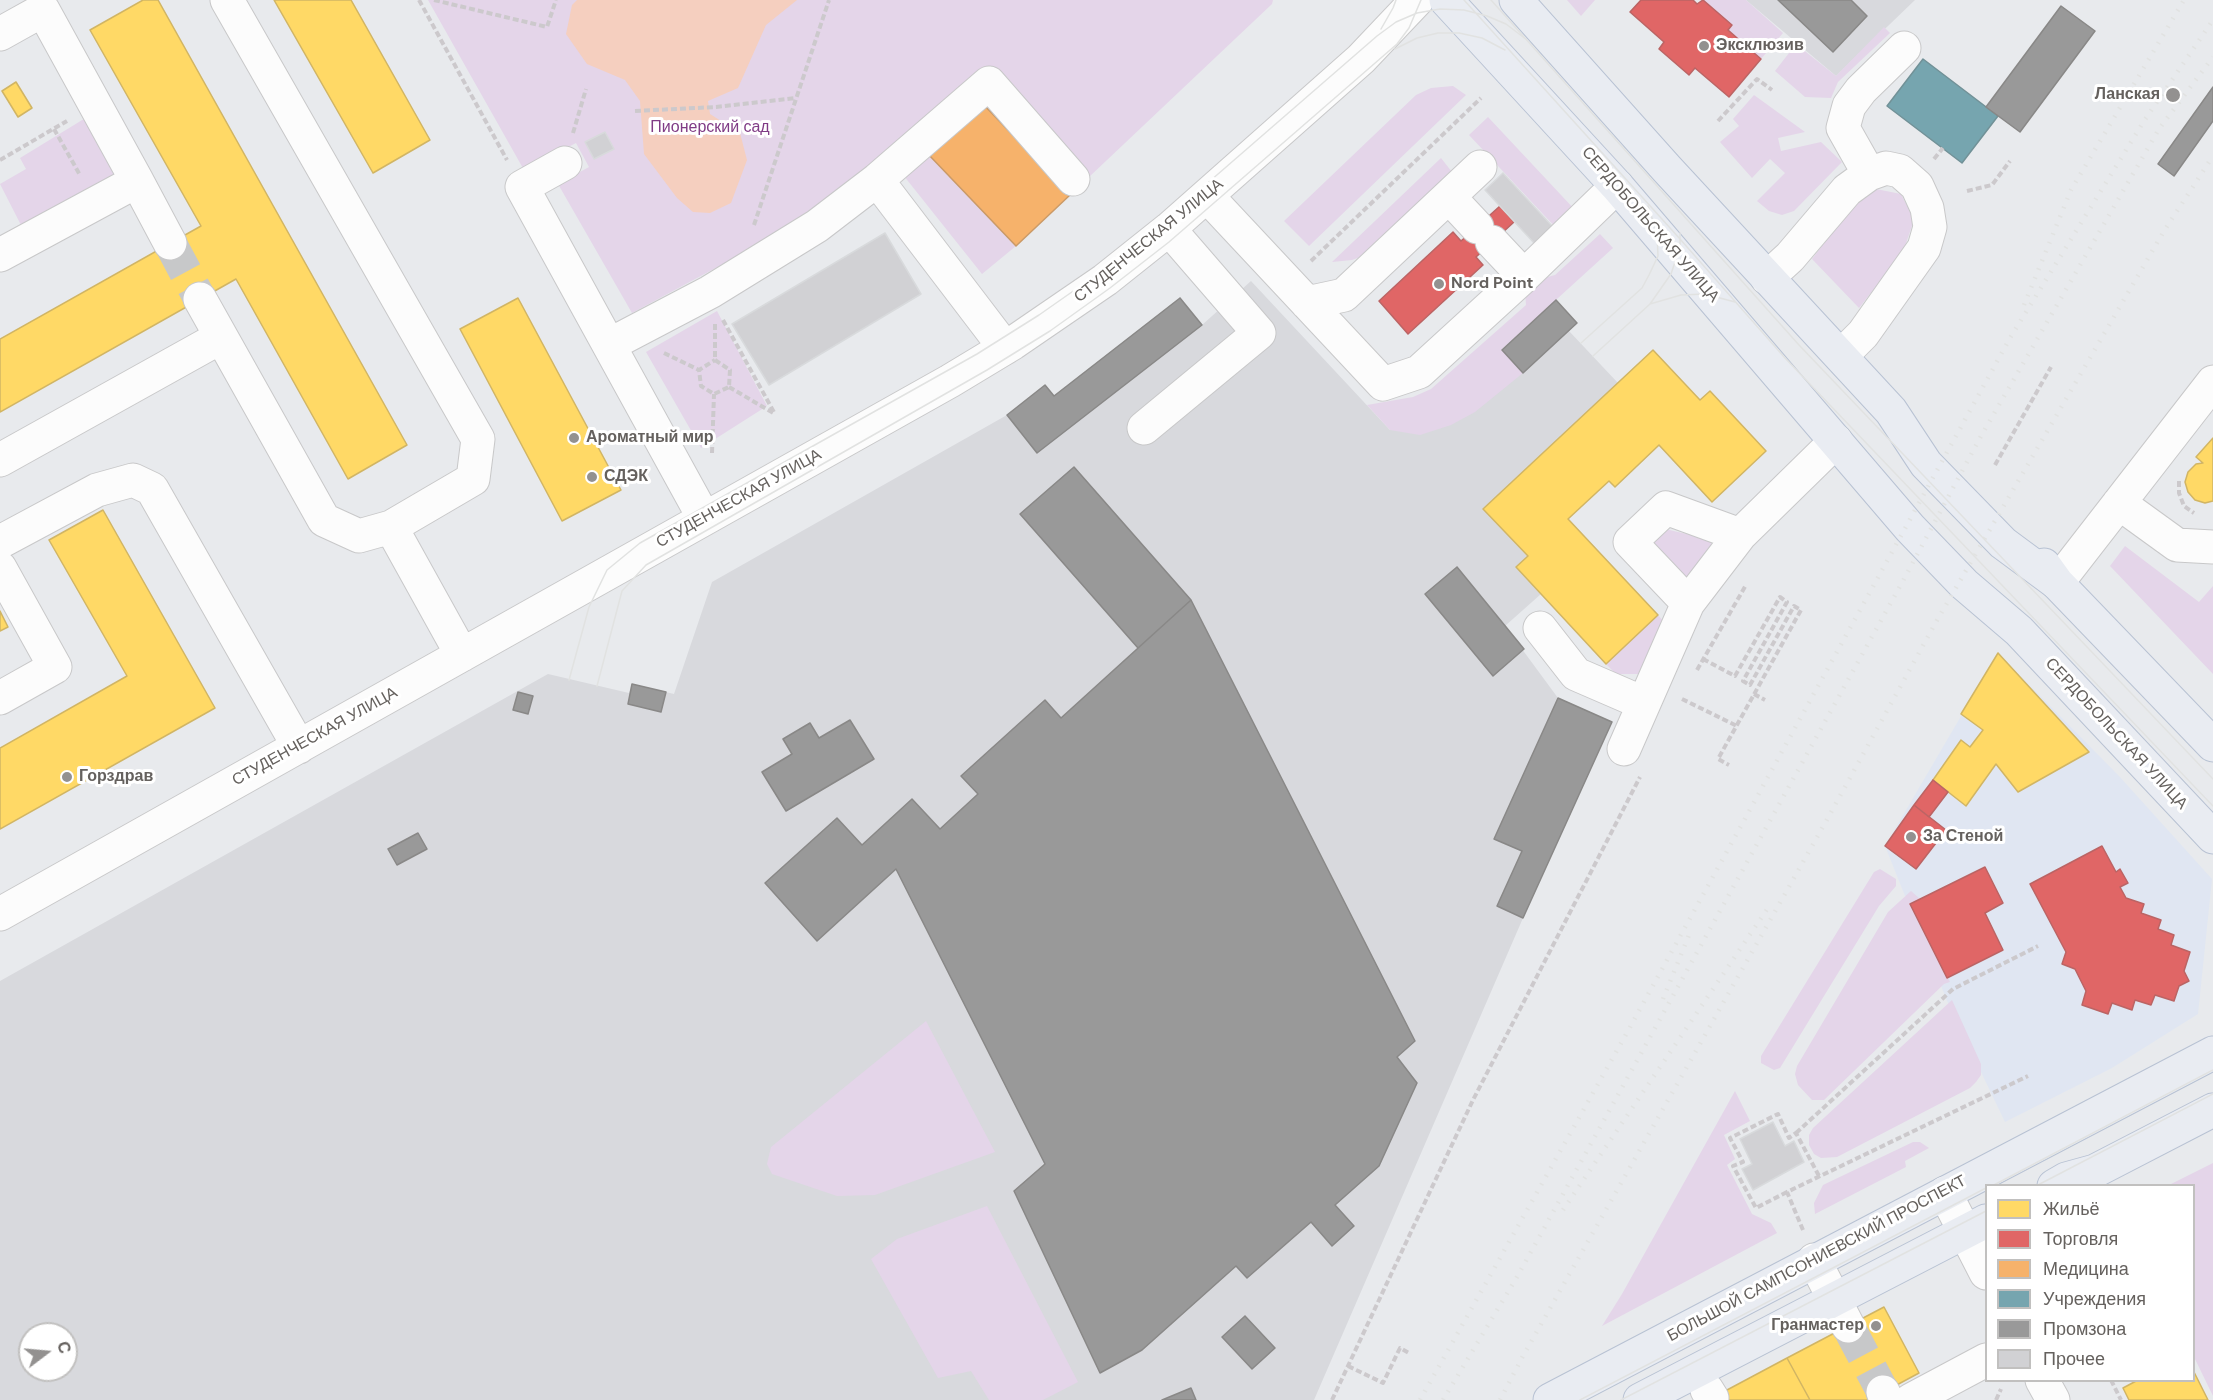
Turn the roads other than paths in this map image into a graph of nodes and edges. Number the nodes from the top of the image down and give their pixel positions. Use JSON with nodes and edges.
{"nodes":[{"id":1,"x":228,"y":0,"type":"edge"},
{"id":2,"x":1417,"y":0,"type":"edge"},
{"id":3,"x":1446,"y":0,"type":"edge"},
{"id":4,"x":1516,"y":0,"type":"edge"},
{"id":5,"x":0,"y":34,"type":"edge"},
{"id":6,"x":1904,"y":48,"type":"dead end"},
{"id":7,"x":565,"y":163,"type":"road end"},
{"id":8,"x":1480,"y":167,"type":"dead end"},
{"id":9,"x":1869,"y":174,"type":"junction"},
{"id":10,"x":1073,"y":179,"type":"dead end"},
{"id":11,"x":137,"y":180,"type":"junction"},
{"id":12,"x":877,"y":180,"type":"junction"},
{"id":13,"x":1617,"y":186,"type":"junction"},
{"id":14,"x":1207,"y":196,"type":"junction"},
{"id":15,"x":1449,"y":197,"type":"junction"},
{"id":16,"x":1169,"y":229,"type":"junction"},
{"id":17,"x":170,"y":243,"type":"tunnel mouth"},
{"id":18,"x":0,"y":255,"type":"edge"},
{"id":19,"x":1524,"y":276,"type":"junction"},
{"id":20,"x":1767,"y":278,"type":"junction"},
{"id":21,"x":1297,"y":293,"type":"junction"},
{"id":22,"x":200,"y":299,"type":"tunnel mouth"},
{"id":23,"x":221,"y":337,"type":"junction"},
{"id":24,"x":609,"y":345,"type":"junction"},
{"id":25,"x":1005,"y":348,"type":"junction"},
{"id":26,"x":1841,"y":356,"type":"junction"},
{"id":27,"x":2213,"y":382,"type":"edge"},
{"id":28,"x":1144,"y":428,"type":"dead end"},
{"id":29,"x":1843,"y":448,"type":"junction"},
{"id":30,"x":0,"y":460,"type":"edge"},
{"id":31,"x":2119,"y":503,"type":"junction"},
{"id":32,"x":704,"y":518,"type":"junction"},
{"id":33,"x":391,"y":527,"type":"junction"},
{"id":34,"x":1740,"y":535,"type":"junction"},
{"id":35,"x":0,"y":542,"type":"edge"},
{"id":36,"x":2213,"y":547,"type":"edge"},
{"id":37,"x":0,"y":568,"type":"edge"},
{"id":38,"x":2057,"y":583,"type":"junction"},
{"id":39,"x":1688,"y":603,"type":"junction"},
{"id":40,"x":1540,"y":628,"type":"dead end"},
{"id":41,"x":462,"y":655,"type":"junction"},
{"id":42,"x":0,"y":698,"type":"edge"},
{"id":43,"x":1643,"y":703,"type":"junction"},
{"id":44,"x":2213,"y":745,"type":"edge"},
{"id":45,"x":299,"y":747,"type":"junction"},
{"id":46,"x":1634,"y":759,"type":"road end"},
{"id":47,"x":2213,"y":837,"type":"edge"},
{"id":48,"x":0,"y":914,"type":"edge"},
{"id":49,"x":2213,"y":1053,"type":"edge"},
{"id":50,"x":2213,"y":1110,"type":"edge"},
{"id":51,"x":2056,"y":1184,"type":"edge"},
{"id":52,"x":1945,"y":1193,"type":"junction"},
{"id":53,"x":1976,"y":1226,"type":"edge"},
{"id":54,"x":1809,"y":1245,"type":"junction"},
{"id":55,"x":1985,"y":1268,"type":"edge"},
{"id":56,"x":1841,"y":1312,"type":"junction"},
{"id":57,"x":1985,"y":1360,"type":"edge"},
{"id":58,"x":2043,"y":1382,"type":"edge"},
{"id":59,"x":1894,"y":1397,"type":"edge"},
{"id":60,"x":1550,"y":1400,"type":"edge"},
{"id":61,"x":1640,"y":1400,"type":"edge"},
{"id":62,"x":2053,"y":1400,"type":"edge"}],
"edges":[{"from":1,"to":33,"type":"street"},
{"from":2,"to":14,"type":"street","name":"СТУДЕНЧЕСКАЯ УЛИЦА"},
{"from":3,"to":13,"type":"main road","name":"СЕРДОБОЛЬСКАЯ УЛИЦА"},
{"from":4,"to":20,"type":"main road"},
{"from":5,"to":11,"type":"street"},
{"from":6,"to":9,"type":"street"},
{"from":7,"to":24,"type":"street"},
{"from":8,"to":15,"type":"street"},
{"from":9,"to":20,"type":"street"},
{"from":9,"to":26,"type":"street"},
{"from":10,"to":12,"type":"street"},
{"from":11,"to":17,"type":"street"},
{"from":11,"to":18,"type":"street"},
{"from":12,"to":24,"type":"street"},
{"from":12,"to":25,"type":"street"},
{"from":13,"to":19,"type":"street"},
{"from":13,"to":29,"type":"main road","name":"СЕРДОБОЛЬСКАЯ УЛИЦА"},
{"from":14,"to":16,"type":"street","name":"СТУДЕНЧЕСКАЯ УЛИЦА"},
{"from":14,"to":21,"type":"street"},
{"from":15,"to":19,"type":"street"},
{"from":15,"to":21,"type":"street"},
{"from":16,"to":25,"type":"street","name":"СТУДЕНЧЕСКАЯ УЛИЦА"},
{"from":16,"to":28,"type":"street"},
{"from":19,"to":21,"type":"street"},
{"from":20,"to":26,"type":"main road"},
{"from":22,"to":23,"type":"street"},
{"from":23,"to":30,"type":"street"},
{"from":23,"to":33,"type":"street"},
{"from":24,"to":32,"type":"street"},
{"from":25,"to":32,"type":"street","name":"СТУДЕНЧЕСКАЯ УЛИЦА"},
{"from":26,"to":38,"type":"main road"},
{"from":27,"to":31,"type":"street"},
{"from":29,"to":34,"type":"street"},
{"from":29,"to":47,"type":"main road","name":"СЕРДОБОЛЬСКАЯ УЛИЦА"},
{"from":31,"to":36,"type":"street"},
{"from":31,"to":38,"type":"street"},
{"from":32,"to":41,"type":"street","name":"СТУДЕНЧЕСКАЯ УЛИЦА"},
{"from":33,"to":41,"type":"street"},
{"from":34,"to":39,"type":"street"},
{"from":34,"to":39,"type":"street"},
{"from":35,"to":45,"type":"street"},
{"from":37,"to":42,"type":"street"},
{"from":38,"to":44,"type":"main road"},
{"from":39,"to":43,"type":"street"},
{"from":40,"to":43,"type":"street"},
{"from":41,"to":45,"type":"street","name":"СТУДЕНЧЕСКАЯ УЛИЦА"},
{"from":43,"to":46,"type":"street"},
{"from":45,"to":48,"type":"street","name":"СТУДЕНЧЕСКАЯ УЛИЦА"},
{"from":49,"to":52,"type":"main road","name":"БОЛЬШОЙ САМПСОНИЕВСКИЙ ПРОСПЕКТ"},
{"from":50,"to":51,"type":"main road"},
{"from":52,"to":53,"type":"street"},
{"from":52,"to":54,"type":"main road","name":"БОЛЬШОЙ САМПСОНИЕВСКИЙ ПРОСПЕКТ"},
{"from":53,"to":55,"type":"street"},
{"from":53,"to":56,"type":"main road"},
{"from":54,"to":56,"type":"street"},
{"from":54,"to":60,"type":"main road","name":"БОЛЬШОЙ САМПСОНИЕВСКИЙ ПРОСПЕКТ"},
{"from":56,"to":61,"type":"main road"},
{"from":57,"to":59,"type":"street"},
{"from":58,"to":62,"type":"street"}]}
